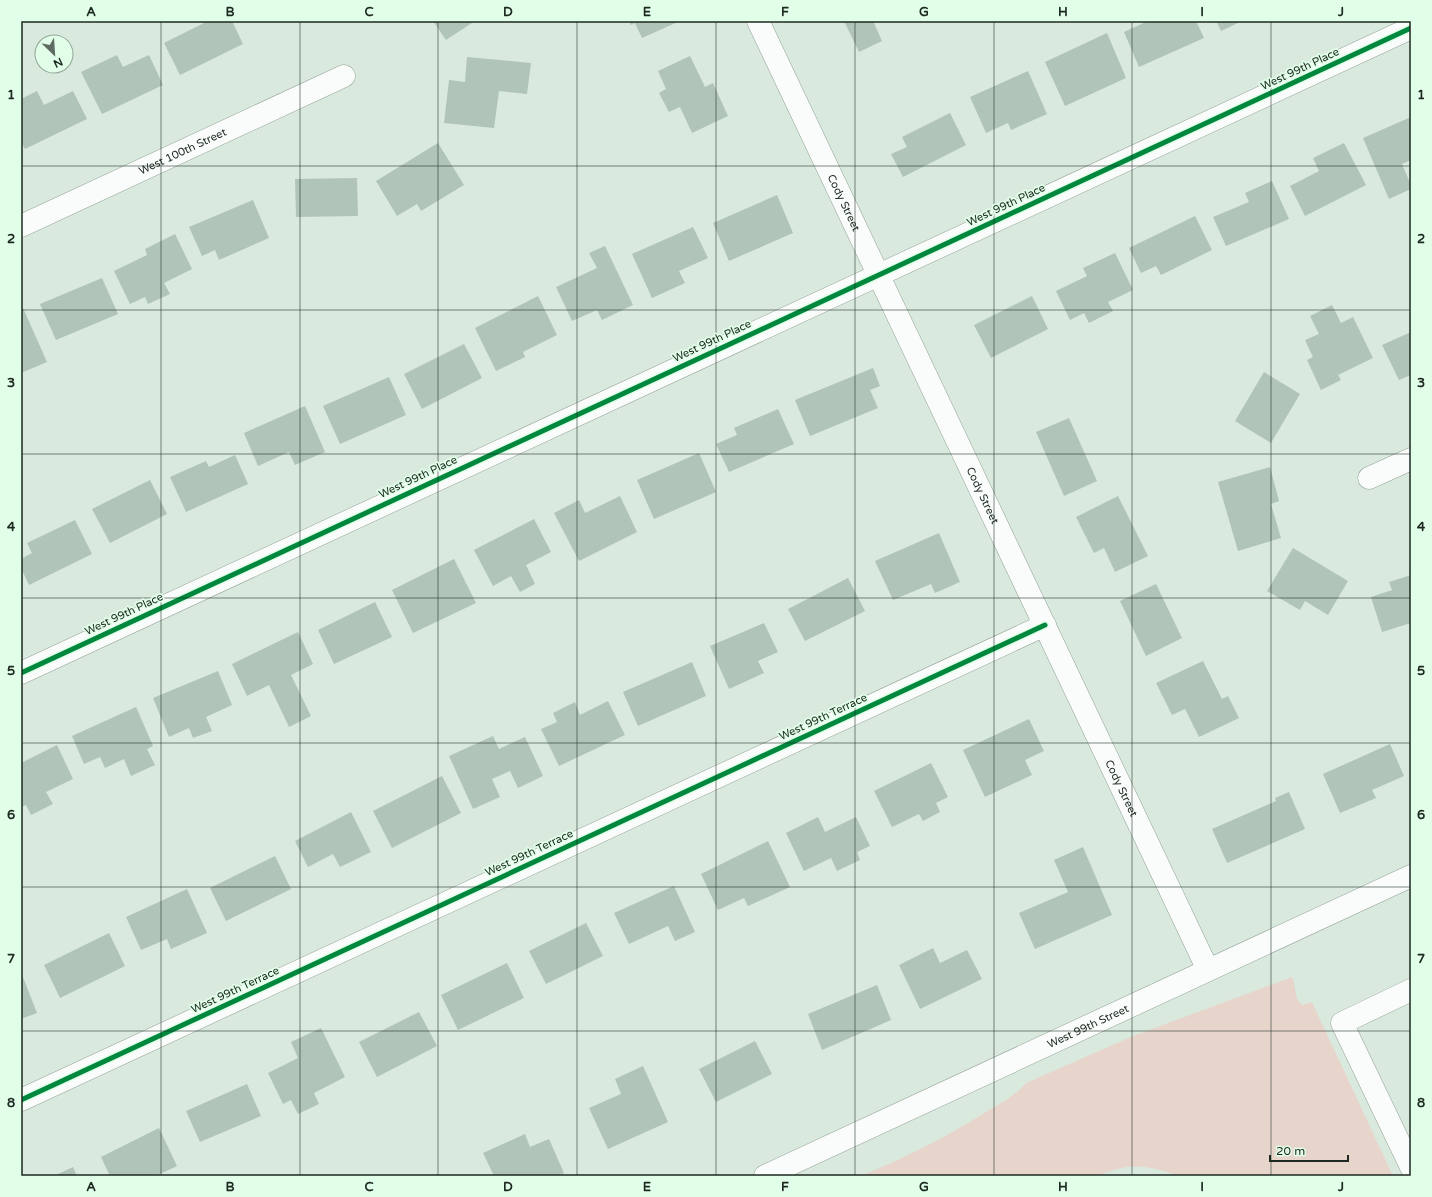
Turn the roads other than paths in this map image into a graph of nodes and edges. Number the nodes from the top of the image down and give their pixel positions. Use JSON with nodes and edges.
{"nodes":[{"id":1,"x":758,"y":21,"type":"edge"},
{"id":2,"x":1411,"y":28,"type":"edge"},
{"id":3,"x":344,"y":76,"type":"dead end"},
{"id":4,"x":21,"y":226,"type":"edge"},
{"id":5,"x":878,"y":275,"type":"junction"},
{"id":6,"x":1411,"y":459,"type":"edge"},
{"id":7,"x":1369,"y":478,"type":"dead end"},
{"id":8,"x":1045,"y":624,"type":"junction"},
{"id":9,"x":21,"y":673,"type":"edge"},
{"id":10,"x":1411,"y":876,"type":"edge"},
{"id":11,"x":1208,"y":970,"type":"junction"},
{"id":12,"x":1411,"y":990,"type":"edge"},
{"id":13,"x":21,"y":1100,"type":"edge"},
{"id":14,"x":1411,"y":1167,"type":"edge"},
{"id":15,"x":765,"y":1176,"type":"edge"}],
"edges":[{"from":1,"to":5,"type":"street","name":"Cody Street"},
{"from":2,"to":5,"type":"street","name":"West 99th Place"},
{"from":3,"to":4,"type":"street","name":"West 100th Street"},
{"from":5,"to":8,"type":"street","name":"Cody Street"},
{"from":5,"to":9,"type":"street","name":"West 99th Place"},
{"from":6,"to":7,"type":"street"},
{"from":8,"to":11,"type":"street","name":"Cody Street"},
{"from":8,"to":13,"type":"street","name":"West 99th Terrace"},
{"from":10,"to":11,"type":"street","name":"West 99th Street"},
{"from":11,"to":15,"type":"street","name":"West 99th Street"},
{"from":12,"to":14,"type":"street"}]}
